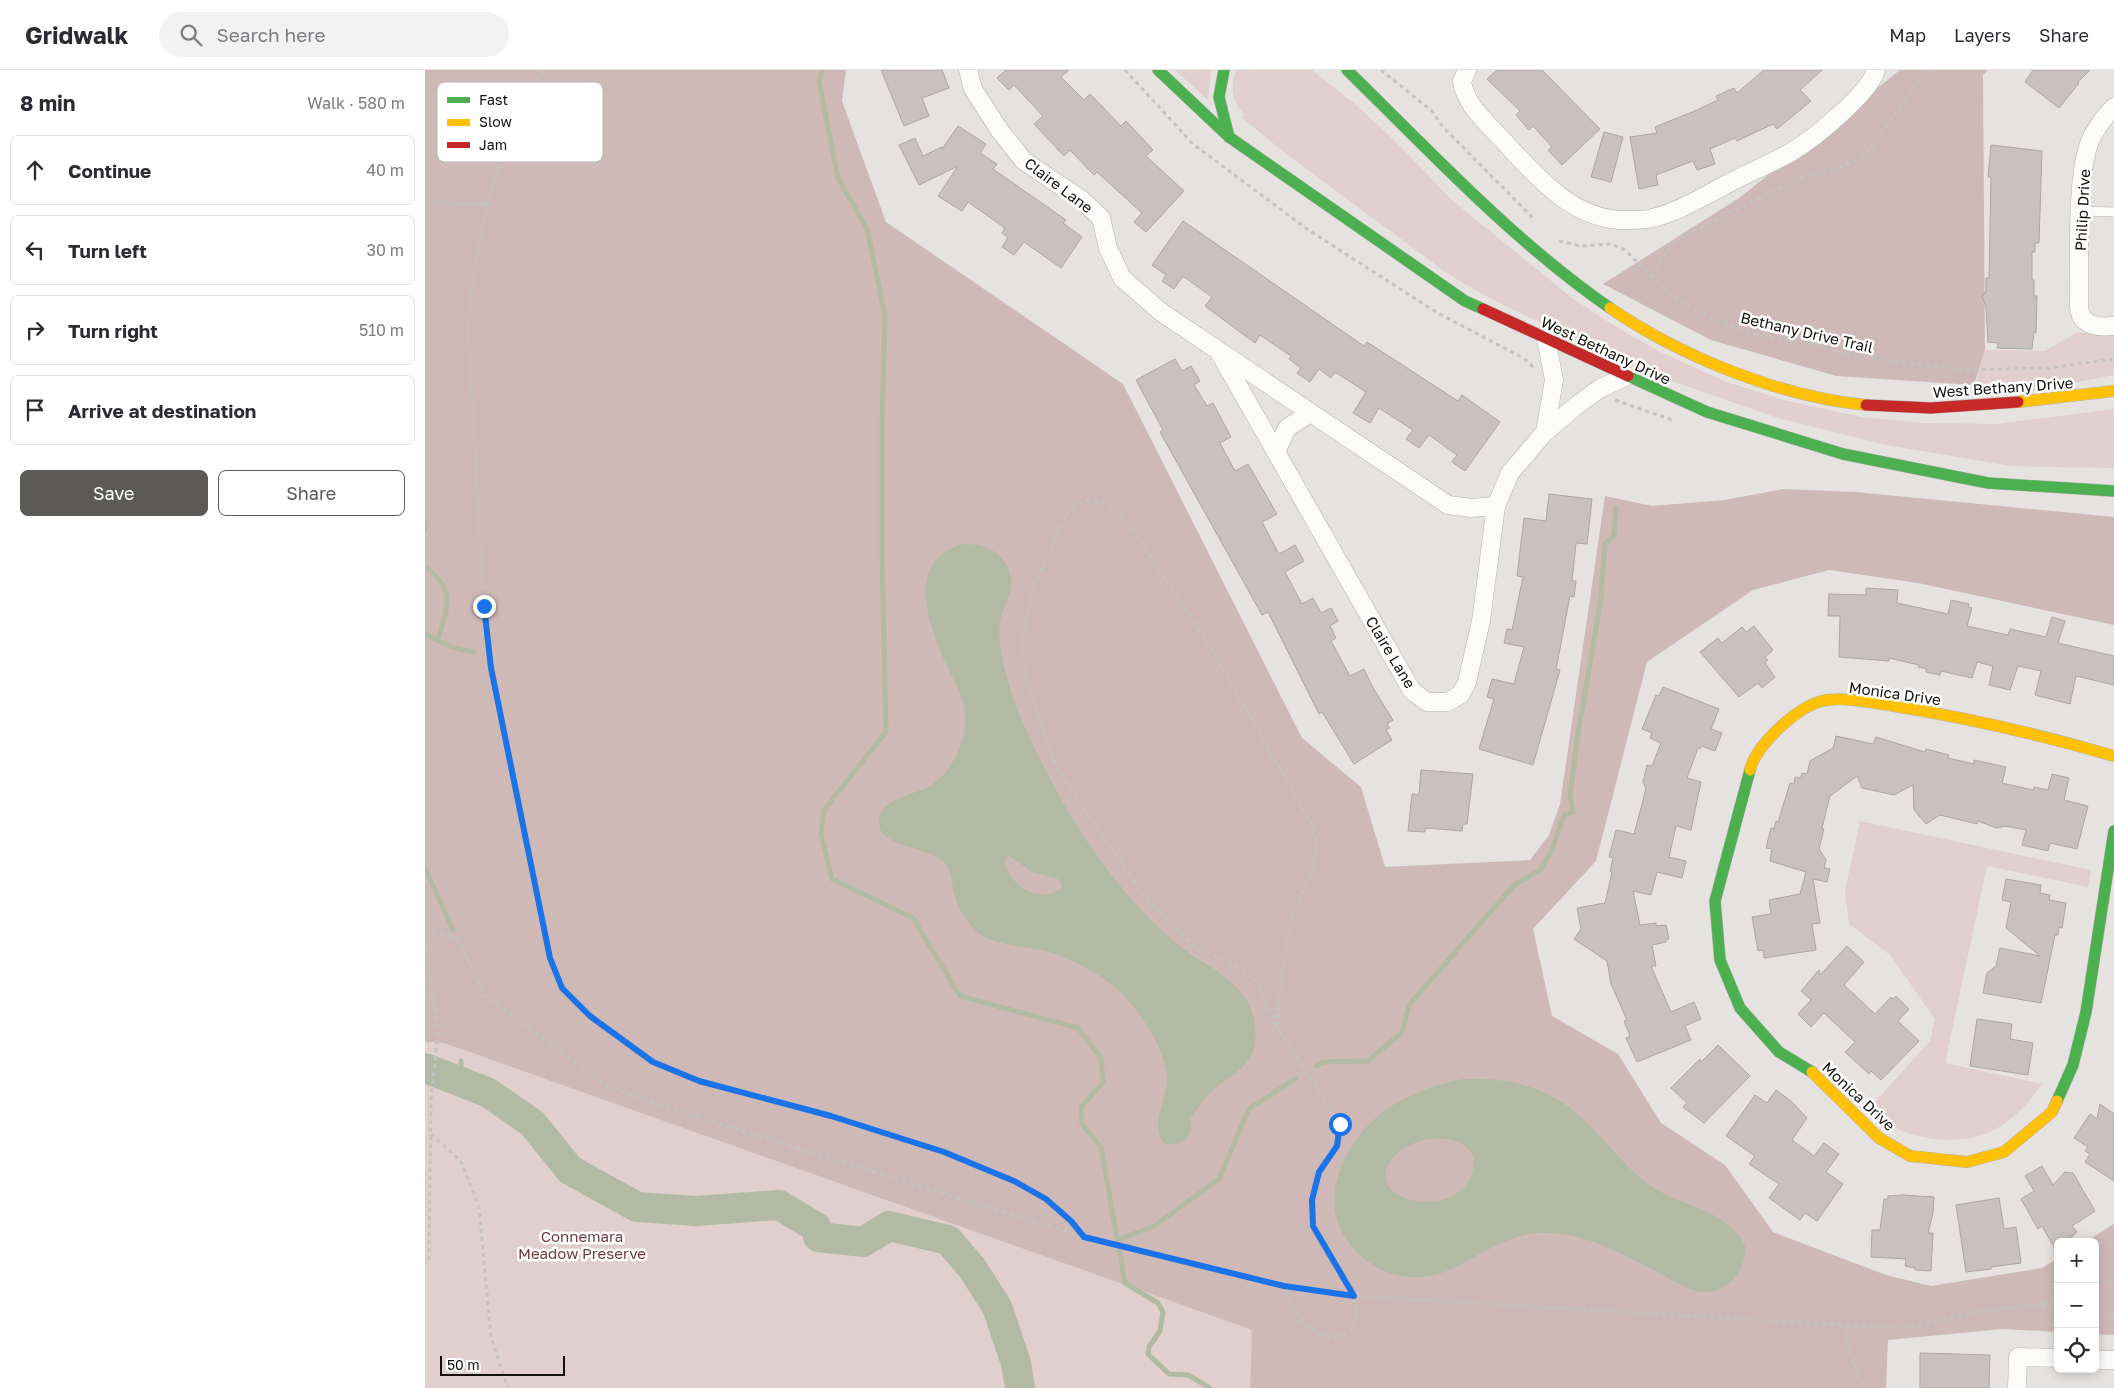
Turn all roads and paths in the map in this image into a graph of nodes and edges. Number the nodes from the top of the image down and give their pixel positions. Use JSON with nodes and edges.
{"nodes":[{"id":1,"x":543,"y":70,"type":"edge"},
{"id":2,"x":968,"y":70,"type":"edge"},
{"id":3,"x":1159,"y":70,"type":"edge"},
{"id":4,"x":1224,"y":70,"type":"edge"},
{"id":5,"x":1347,"y":70,"type":"edge"},
{"id":6,"x":1381,"y":70,"type":"edge"},
{"id":7,"x":1467,"y":70,"type":"edge"},
{"id":8,"x":1876,"y":70,"type":"edge"},
{"id":9,"x":1933,"y":70,"type":"edge"},
{"id":10,"x":537,"y":82,"type":"edge"},
{"id":11,"x":2114,"y":107,"type":"edge"},
{"id":12,"x":1229,"y":136,"type":"junction"},
{"id":13,"x":500,"y":162,"type":"edge"},
{"id":14,"x":425,"y":202,"type":"edge"},
{"id":15,"x":487,"y":205,"type":"junction"},
{"id":16,"x":2081,"y":210,"type":"junction"},
{"id":17,"x":2114,"y":212,"type":"edge"},
{"id":18,"x":1539,"y":225,"type":"dead end"},
{"id":19,"x":1557,"y":240,"type":"dead end"},
{"id":20,"x":1652,"y":278,"type":"junction"},
{"id":21,"x":2114,"y":326,"type":"edge"},
{"id":22,"x":1546,"y":339,"type":"junction"},
{"id":23,"x":1219,"y":352,"type":"junction"},
{"id":24,"x":2114,"y":359,"type":"edge"},
{"id":25,"x":1627,"y":376,"type":"junction"},
{"id":26,"x":2114,"y":392,"type":"edge"},
{"id":27,"x":1310,"y":413,"type":"junction"},
{"id":28,"x":1545,"y":432,"type":"junction"},
{"id":29,"x":1276,"y":452,"type":"junction"},
{"id":30,"x":2114,"y":491,"type":"edge"},
{"id":31,"x":1497,"y":506,"type":"junction"},
{"id":32,"x":2114,"y":756,"type":"edge"},
{"id":33,"x":2114,"y":831,"type":"edge"},
{"id":34,"x":425,"y":928,"type":"edge"},
{"id":35,"x":425,"y":937,"type":"edge"},
{"id":36,"x":1277,"y":1026,"type":"junction"},
{"id":37,"x":431,"y":1134,"type":"junction"},
{"id":38,"x":1084,"y":1237,"type":"junction"},
{"id":39,"x":425,"y":1264,"type":"edge"},
{"id":40,"x":2114,"y":1278,"type":"edge"},
{"id":41,"x":2099,"y":1284,"type":"edge"},
{"id":42,"x":1284,"y":1286,"type":"junction"},
{"id":43,"x":1354,"y":1296,"type":"junction"},
{"id":44,"x":2054,"y":1299,"type":"edge"},
{"id":45,"x":2038,"y":1305,"type":"junction"},
{"id":46,"x":2054,"y":1305,"type":"edge"},
{"id":47,"x":2099,"y":1312,"type":"edge"},
{"id":48,"x":2114,"y":1314,"type":"edge"},
{"id":49,"x":1846,"y":1326,"type":"junction"},
{"id":50,"x":2054,"y":1358,"type":"edge"},
{"id":51,"x":2099,"y":1360,"type":"edge"},
{"id":52,"x":2114,"y":1360,"type":"edge"},
{"id":53,"x":508,"y":1388,"type":"edge"},
{"id":54,"x":1865,"y":1388,"type":"edge"},
{"id":55,"x":2017,"y":1388,"type":"edge"}],
"edges":[{"from":1,"to":10,"type":"path"},
{"from":2,"to":23,"type":"street","name":"Claire Lane"},
{"from":3,"to":12,"type":"main road","name":"West Bethany Drive"},
{"from":4,"to":12,"type":"main road"},
{"from":5,"to":26,"type":"main road","name":"West Bethany Drive"},
{"from":6,"to":18,"type":"path"},
{"from":7,"to":8,"type":"street"},
{"from":9,"to":20,"type":"path"},
{"from":11,"to":16,"type":"street","name":"Philip Drive"},
{"from":12,"to":22,"type":"main road","name":"West Bethany Drive"},
{"from":13,"to":15,"type":"path"},
{"from":14,"to":15,"type":"path"},
{"from":15,"to":38,"type":"path"},
{"from":16,"to":17,"type":"lane"},
{"from":16,"to":21,"type":"street","name":"Philip Drive"},
{"from":19,"to":20,"type":"path","name":"Bethany Drive Trail"},
{"from":20,"to":24,"type":"path","name":"Bethany Drive Trail"},
{"from":22,"to":25,"type":"main road","name":"West Bethany Drive"},
{"from":22,"to":28,"type":"street"},
{"from":23,"to":27,"type":"street","name":"Claire Lane"},
{"from":23,"to":29,"type":"street","name":"Claire Lane"},
{"from":25,"to":28,"type":"street","name":"Claire Lane"},
{"from":25,"to":30,"type":"main road","name":"West Bethany Drive"},
{"from":27,"to":29,"type":"street"},
{"from":27,"to":31,"type":"street","name":"Claire Lane"},
{"from":28,"to":31,"type":"street","name":"Claire Lane"},
{"from":29,"to":31,"type":"street","name":"Claire Lane"},
{"from":32,"to":33,"type":"main road","name":"Monica Drive"},
{"from":34,"to":38,"type":"path"},
{"from":35,"to":37,"type":"path"},
{"from":36,"to":36,"type":"path"},
{"from":36,"to":43,"type":"path"},
{"from":37,"to":39,"type":"path"},
{"from":37,"to":53,"type":"path"},
{"from":38,"to":42,"type":"path"},
{"from":40,"to":41,"type":"path"},
{"from":42,"to":43,"type":"path"},
{"from":42,"to":43,"type":"path"},
{"from":43,"to":49,"type":"path"},
{"from":44,"to":45,"type":"path"},
{"from":45,"to":46,"type":"path"},
{"from":45,"to":49,"type":"path"},
{"from":47,"to":48,"type":"path"},
{"from":49,"to":54,"type":"path"},
{"from":50,"to":55,"type":"street"},
{"from":51,"to":52,"type":"street"}]}
